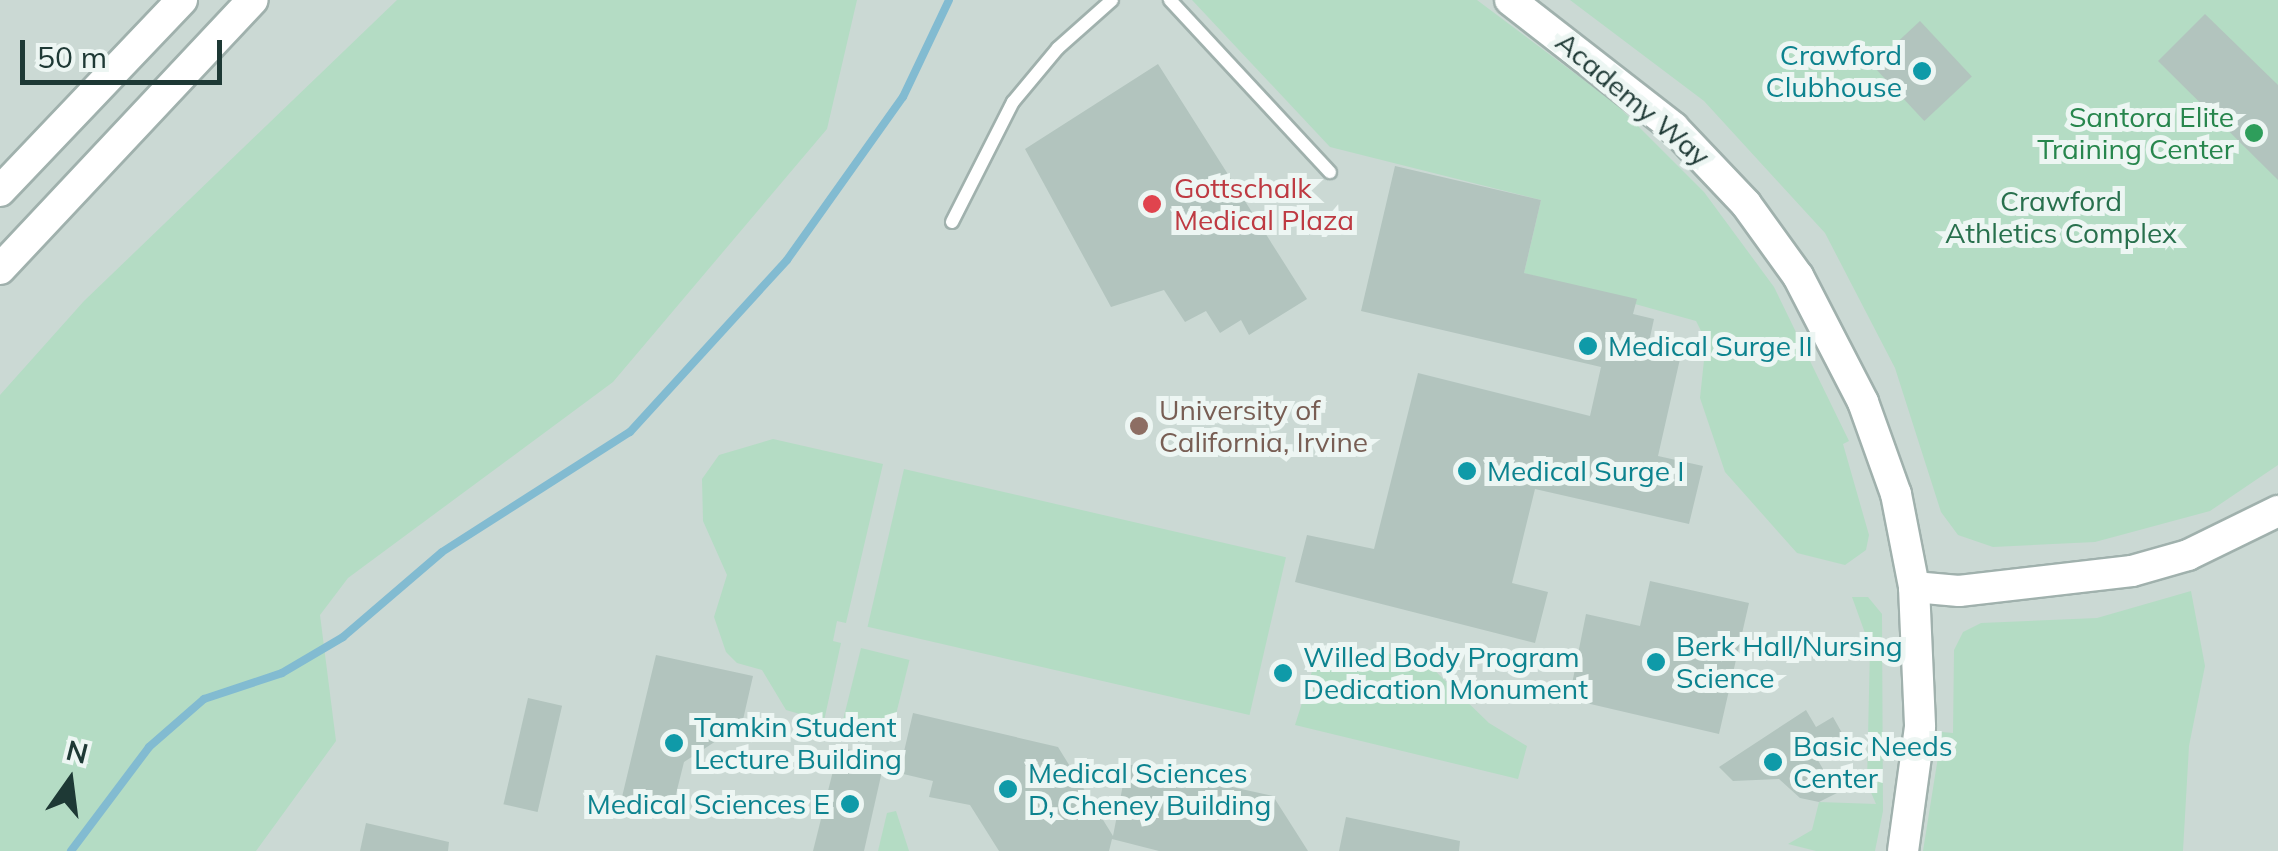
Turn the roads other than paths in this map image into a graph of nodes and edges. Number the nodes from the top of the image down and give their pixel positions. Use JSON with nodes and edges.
{"nodes":[{"id":1,"x":182,"y":0,"type":"edge"},
{"id":2,"x":252,"y":0,"type":"edge"},
{"id":3,"x":1112,"y":0,"type":"edge"},
{"id":4,"x":1170,"y":0,"type":"edge"},
{"id":5,"x":1510,"y":0,"type":"edge"},
{"id":6,"x":1330,"y":172,"type":"dead end"},
{"id":7,"x":0,"y":191,"type":"edge"},
{"id":8,"x":952,"y":222,"type":"dead end"},
{"id":9,"x":0,"y":268,"type":"edge"},
{"id":10,"x":2278,"y":511,"type":"edge"},
{"id":11,"x":1914,"y":587,"type":"junction"},
{"id":12,"x":1903,"y":851,"type":"edge"}],
"edges":[{"from":1,"to":7,"type":"street"},
{"from":2,"to":9,"type":"street"},
{"from":3,"to":8,"type":"lane"},
{"from":4,"to":6,"type":"lane"},
{"from":5,"to":11,"type":"street","name":"Academy Way"},
{"from":10,"to":11,"type":"street"},
{"from":11,"to":12,"type":"street","name":"Academy Way"}]}
